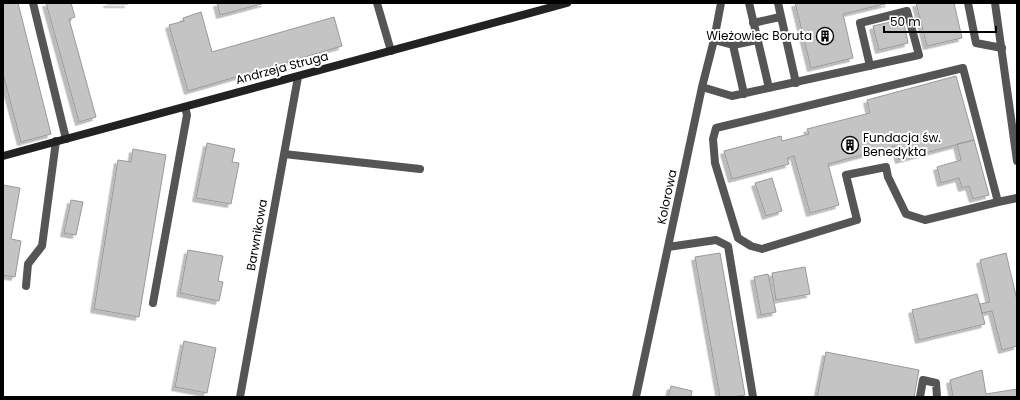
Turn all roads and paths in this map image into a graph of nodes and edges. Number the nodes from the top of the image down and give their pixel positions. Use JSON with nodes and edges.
{"nodes":[{"id":1,"x":33,"y":3,"type":"edge"},
{"id":2,"x":377,"y":3,"type":"edge"},
{"id":3,"x":568,"y":3,"type":"edge"},
{"id":4,"x":721,"y":3,"type":"edge"},
{"id":5,"x":749,"y":3,"type":"edge"},
{"id":6,"x":778,"y":3,"type":"edge"},
{"id":7,"x":968,"y":3,"type":"edge"},
{"id":8,"x":995,"y":3,"type":"edge"},
{"id":9,"x":780,"y":16,"type":"junction"},
{"id":10,"x":753,"y":22,"type":"junction"},
{"id":11,"x":714,"y":40,"type":"junction"},
{"id":12,"x":757,"y":40,"type":"junction"},
{"id":13,"x":733,"y":45,"type":"junction"},
{"id":14,"x":1002,"y":48,"type":"junction"},
{"id":15,"x":391,"y":51,"type":"junction"},
{"id":16,"x":870,"y":66,"type":"junction"},
{"id":17,"x":298,"y":77,"type":"junction"},
{"id":18,"x":796,"y":82,"type":"junction"},
{"id":19,"x":702,"y":87,"type":"junction"},
{"id":20,"x":769,"y":88,"type":"junction"},
{"id":21,"x":744,"y":94,"type":"junction"},
{"id":22,"x":185,"y":107,"type":"junction"},
{"id":23,"x":66,"y":139,"type":"junction"},
{"id":24,"x":56,"y":141,"type":"junction"},
{"id":25,"x":284,"y":154,"type":"junction"},
{"id":26,"x":3,"y":156,"type":"edge"},
{"id":27,"x":1017,"y":161,"type":"edge"},
{"id":28,"x":420,"y":170,"type":"dead end"},
{"id":29,"x":1017,"y":198,"type":"edge"},
{"id":30,"x":998,"y":202,"type":"junction"},
{"id":31,"x":668,"y":247,"type":"junction"},
{"id":32,"x":26,"y":286,"type":"dead end"},
{"id":33,"x":154,"y":303,"type":"dead end"},
{"id":34,"x":240,"y":397,"type":"edge"},
{"id":35,"x":636,"y":397,"type":"edge"},
{"id":36,"x":753,"y":397,"type":"edge"},
{"id":37,"x":920,"y":397,"type":"edge"},
{"id":38,"x":937,"y":397,"type":"edge"}],
"edges":[{"from":1,"to":23,"type":"street"},
{"from":2,"to":15,"type":"street"},
{"from":3,"to":15,"type":"street","name":"Andrzeja Struga"},
{"from":4,"to":11,"type":"street","name":"Kolorowa"},
{"from":5,"to":10,"type":"street"},
{"from":6,"to":9,"type":"street"},
{"from":7,"to":14,"type":"street"},
{"from":8,"to":14,"type":"street"},
{"from":9,"to":10,"type":"street"},
{"from":9,"to":18,"type":"street"},
{"from":10,"to":12,"type":"street"},
{"from":11,"to":13,"type":"street"},
{"from":11,"to":19,"type":"street","name":"Kolorowa"},
{"from":12,"to":13,"type":"street"},
{"from":12,"to":20,"type":"street"},
{"from":13,"to":21,"type":"street"},
{"from":14,"to":27,"type":"street"},
{"from":15,"to":17,"type":"street","name":"Andrzeja Struga"},
{"from":16,"to":16,"type":"street"},
{"from":16,"to":18,"type":"street"},
{"from":17,"to":22,"type":"street","name":"Andrzeja Struga"},
{"from":17,"to":25,"type":"street","name":"Barwnikowa"},
{"from":18,"to":20,"type":"street"},
{"from":19,"to":21,"type":"street"},
{"from":19,"to":31,"type":"street","name":"Kolorowa"},
{"from":20,"to":21,"type":"street"},
{"from":22,"to":23,"type":"street","name":"Andrzeja Struga"},
{"from":22,"to":33,"type":"street"},
{"from":23,"to":24,"type":"street","name":"Andrzeja Struga"},
{"from":24,"to":26,"type":"street","name":"Andrzeja Struga"},
{"from":24,"to":32,"type":"street"},
{"from":25,"to":28,"type":"street"},
{"from":25,"to":34,"type":"street","name":"Barwnikowa"},
{"from":29,"to":30,"type":"street"},
{"from":30,"to":30,"type":"street"},
{"from":31,"to":35,"type":"street","name":"Kolorowa"},
{"from":31,"to":36,"type":"street"},
{"from":37,"to":38,"type":"street"}]}
